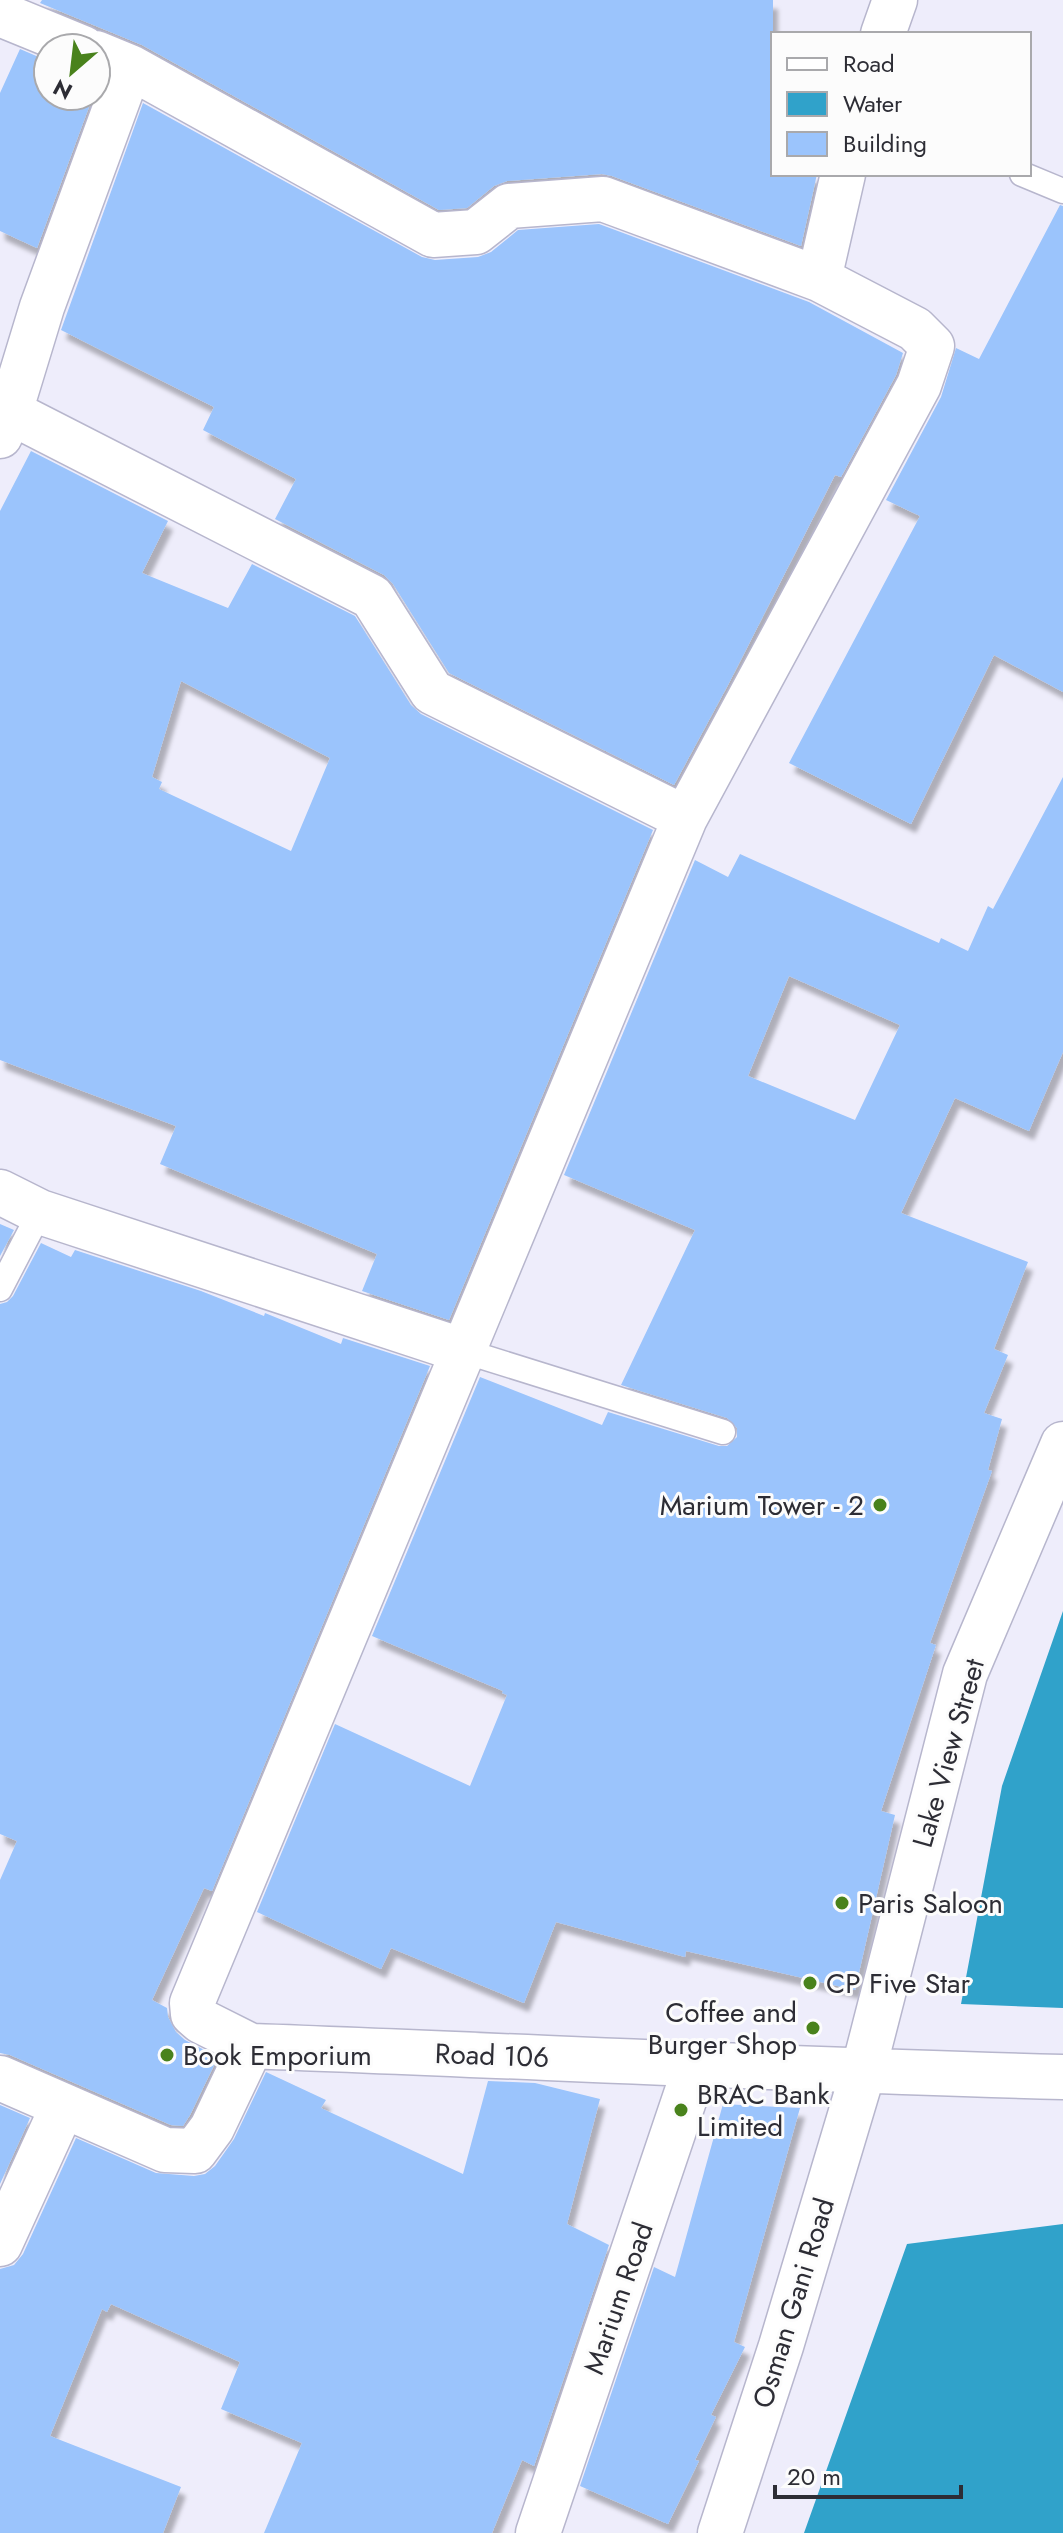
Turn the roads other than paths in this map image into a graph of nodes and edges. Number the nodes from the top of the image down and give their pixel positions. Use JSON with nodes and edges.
{"nodes":[{"id":1,"x":895,"y":0,"type":"edge"},
{"id":2,"x":0,"y":14,"type":"edge"},
{"id":3,"x":44,"y":32,"type":"edge"},
{"id":4,"x":884,"y":32,"type":"edge"},
{"id":5,"x":113,"y":60,"type":"edge"},
{"id":6,"x":843,"y":176,"type":"edge"},
{"id":7,"x":1027,"y":176,"type":"edge"},
{"id":8,"x":1063,"y":191,"type":"edge"},
{"id":9,"x":819,"y":279,"type":"junction"},
{"id":10,"x":5,"y":424,"type":"edge"},
{"id":11,"x":685,"y":818,"type":"junction"},
{"id":12,"x":0,"y":1192,"type":"edge"},
{"id":13,"x":40,"y":1212,"type":"junction"},
{"id":14,"x":0,"y":1289,"type":"edge"},
{"id":15,"x":464,"y":1351,"type":"junction"},
{"id":16,"x":723,"y":1432,"type":"dead end"},
{"id":17,"x":1063,"y":1444,"type":"edge"},
{"id":18,"x":251,"y":2046,"type":"junction"},
{"id":19,"x":697,"y":2062,"type":"junction"},
{"id":20,"x":863,"y":2072,"type":"junction"},
{"id":21,"x":1063,"y":2077,"type":"edge"},
{"id":22,"x":0,"y":2078,"type":"edge"},
{"id":23,"x":63,"y":2106,"type":"junction"},
{"id":24,"x":0,"y":2244,"type":"edge"},
{"id":25,"x":538,"y":2533,"type":"edge"},
{"id":26,"x":720,"y":2533,"type":"edge"}],
"edges":[{"from":1,"to":4,"type":"street"},
{"from":2,"to":3,"type":"street"},
{"from":5,"to":9,"type":"street"},
{"from":5,"to":10,"type":"street"},
{"from":6,"to":9,"type":"street"},
{"from":7,"to":8,"type":"lane"},
{"from":9,"to":11,"type":"street"},
{"from":10,"to":11,"type":"street"},
{"from":11,"to":15,"type":"street"},
{"from":12,"to":13,"type":"street"},
{"from":13,"to":14,"type":"lane"},
{"from":13,"to":15,"type":"street"},
{"from":15,"to":16,"type":"lane"},
{"from":15,"to":18,"type":"street"},
{"from":17,"to":20,"type":"street","name":"Lake View Street"},
{"from":18,"to":19,"type":"street","name":"Road 106"},
{"from":18,"to":23,"type":"street"},
{"from":19,"to":20,"type":"street","name":"Road 106"},
{"from":19,"to":25,"type":"street","name":"Marium Road"},
{"from":20,"to":21,"type":"street","name":"Road 106"},
{"from":20,"to":26,"type":"street","name":"Osman Gani Road"},
{"from":22,"to":23,"type":"street"},
{"from":23,"to":24,"type":"street"}]}
